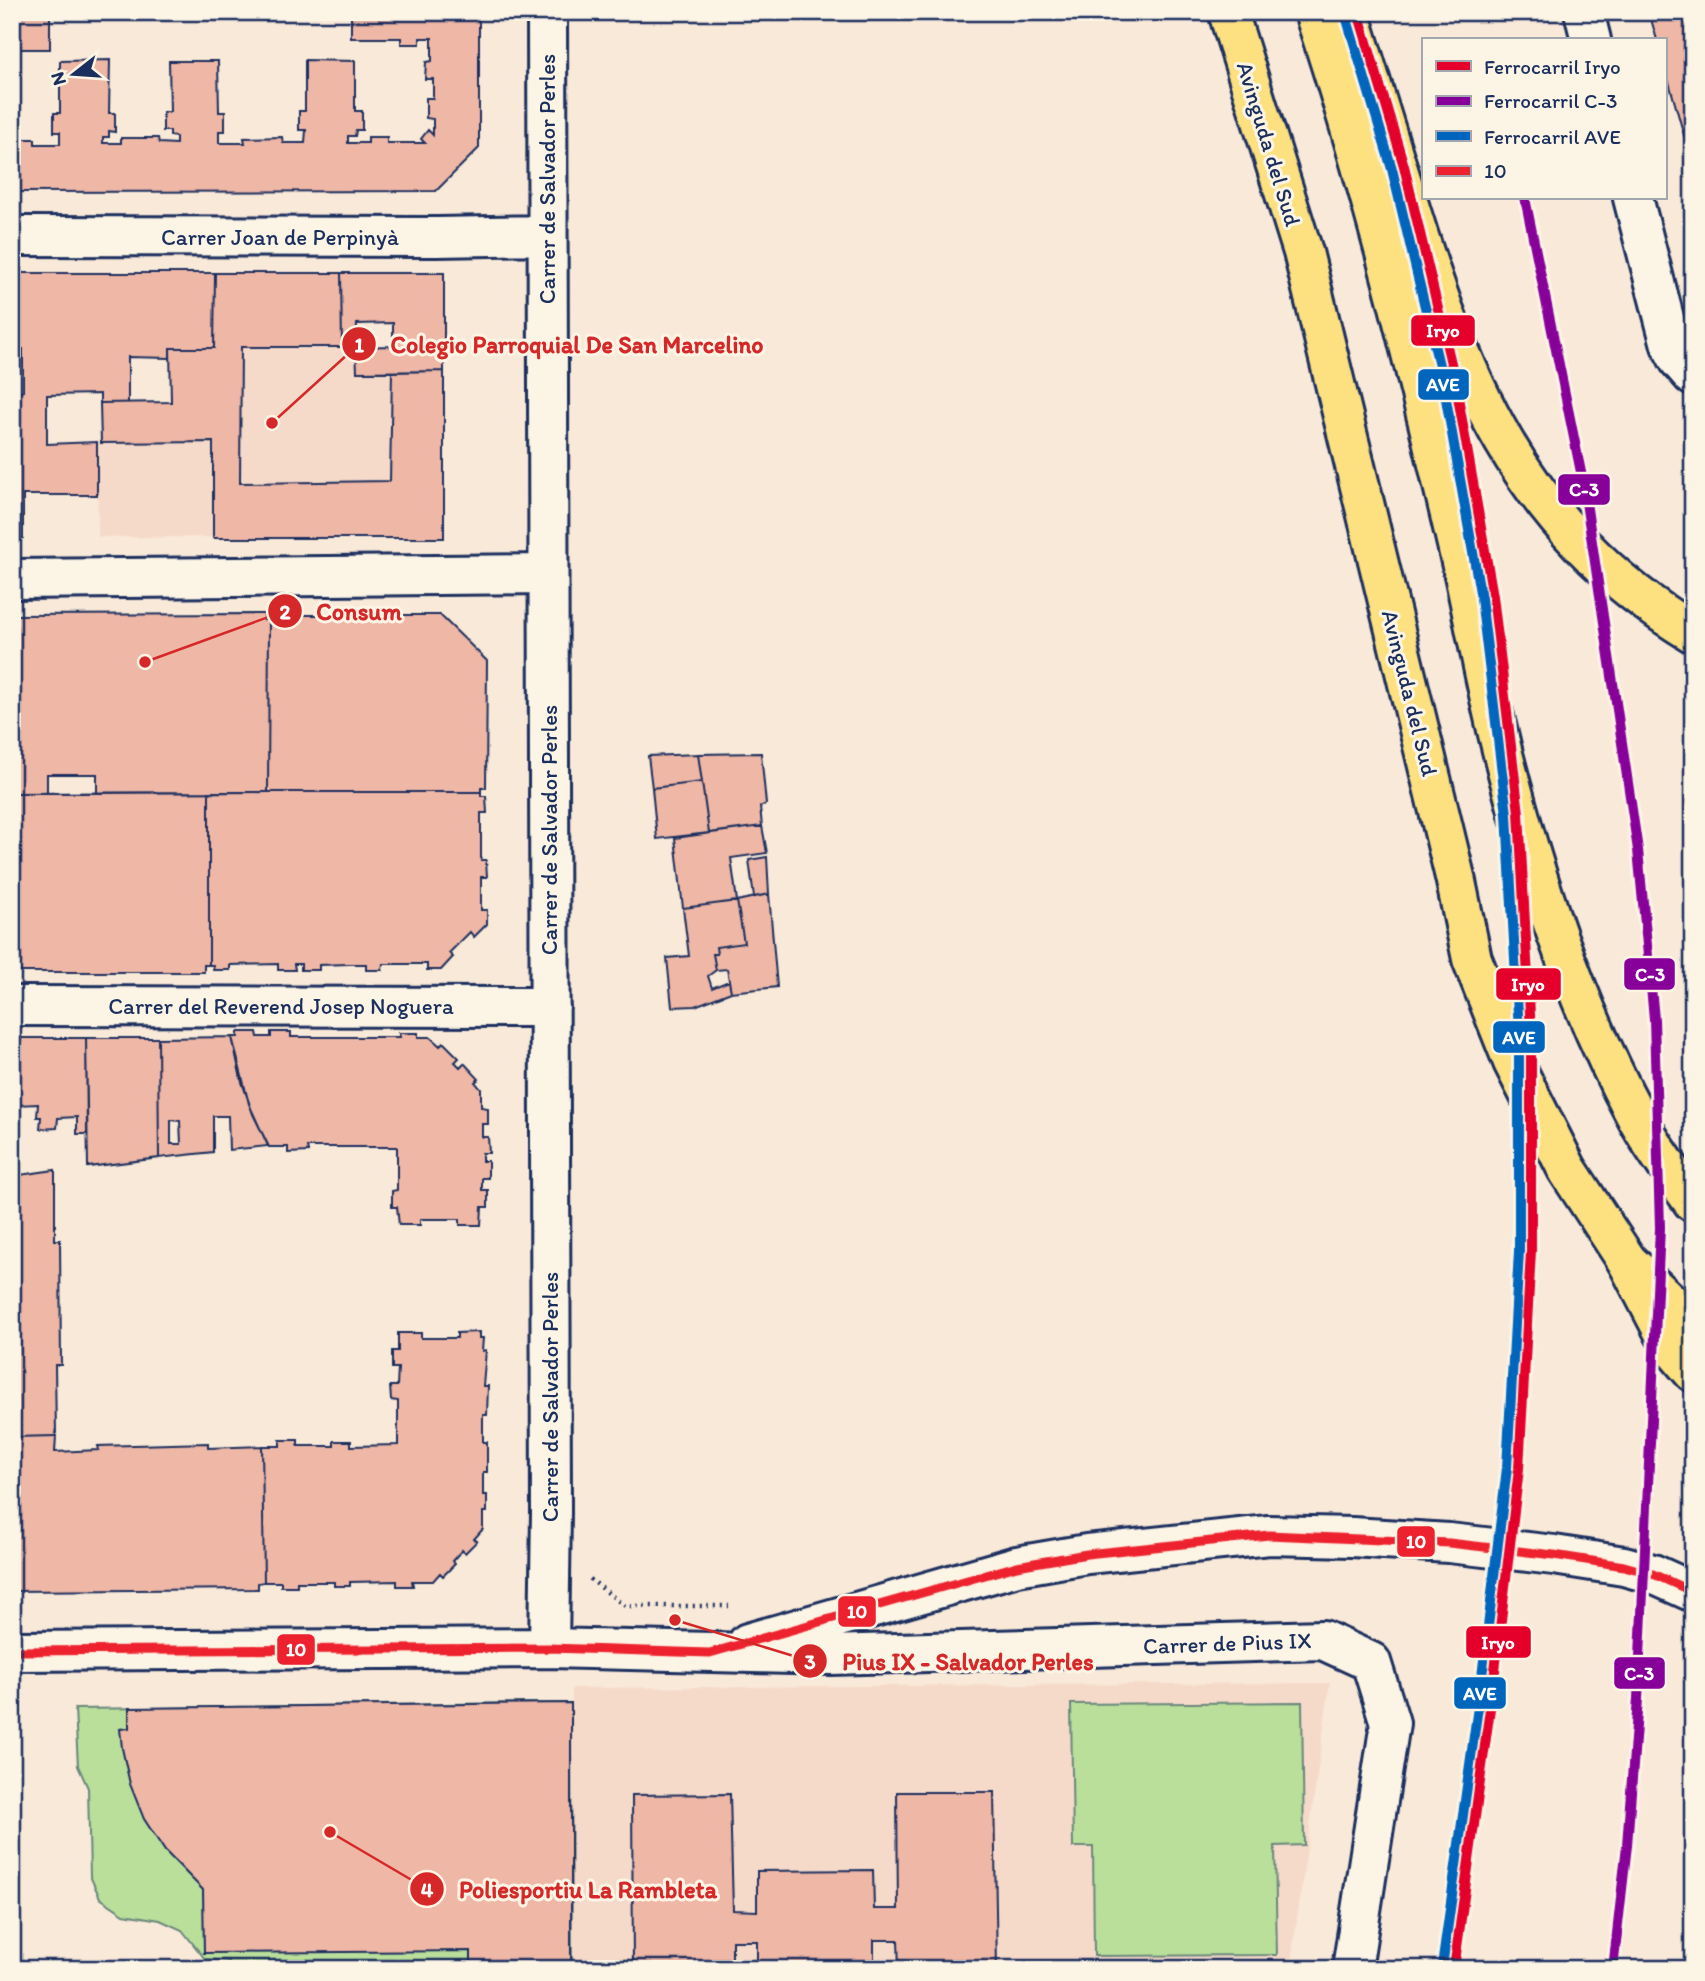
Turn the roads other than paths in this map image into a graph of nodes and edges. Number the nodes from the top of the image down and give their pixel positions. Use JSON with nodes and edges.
{"nodes":[{"id":1,"x":547,"y":12,"type":"edge"},
{"id":2,"x":1228,"y":12,"type":"edge"},
{"id":3,"x":1314,"y":12,"type":"edge"},
{"id":4,"x":1349,"y":12,"type":"edge"},
{"id":5,"x":1584,"y":12,"type":"edge"},
{"id":6,"x":1590,"y":38,"type":"edge"},
{"id":7,"x":1634,"y":200,"type":"edge"},
{"id":8,"x":547,"y":235,"type":"junction"},
{"id":9,"x":12,"y":236,"type":"edge"},
{"id":10,"x":1693,"y":376,"type":"edge"},
{"id":11,"x":548,"y":574,"type":"junction"},
{"id":12,"x":12,"y":579,"type":"edge"},
{"id":13,"x":1693,"y":633,"type":"edge"},
{"id":14,"x":12,"y":1006,"type":"edge"},
{"id":15,"x":550,"y":1007,"type":"junction"},
{"id":16,"x":1693,"y":1202,"type":"edge"},
{"id":17,"x":1626,"y":1261,"type":"junction"},
{"id":18,"x":1693,"y":1324,"type":"edge"},
{"id":19,"x":1693,"y":1372,"type":"edge"},
{"id":20,"x":1693,"y":1592,"type":"edge"},
{"id":21,"x":823,"y":1620,"type":"junction"},
{"id":22,"x":549,"y":1647,"type":"junction"},
{"id":23,"x":12,"y":1651,"type":"edge"},
{"id":24,"x":710,"y":1653,"type":"junction"},
{"id":25,"x":933,"y":1653,"type":"junction"},
{"id":26,"x":1352,"y":1969,"type":"edge"}],
"edges":[{"from":1,"to":8,"type":"street","name":"Carrer de Salvador Perles"},
{"from":2,"to":17,"type":"main road","name":"Avinguda del Sud"},
{"from":3,"to":16,"type":"main road"},
{"from":4,"to":13,"type":"main road"},
{"from":5,"to":6,"type":"street"},
{"from":7,"to":10,"type":"street"},
{"from":8,"to":9,"type":"street","name":"Carrer Joan de Perpinyà"},
{"from":8,"to":11,"type":"street","name":"Carrer de Salvador Perles"},
{"from":11,"to":12,"type":"street"},
{"from":11,"to":15,"type":"street","name":"Carrer de Salvador Perles"},
{"from":14,"to":15,"type":"street","name":"Carrer del Reverend Josep Noguera"},
{"from":15,"to":22,"type":"street","name":"Carrer de Salvador Perles"},
{"from":17,"to":18,"type":"main road","name":"Avinguda del Sud"},
{"from":17,"to":19,"type":"main road"},
{"from":20,"to":21,"type":"street"},
{"from":21,"to":24,"type":"street"},
{"from":21,"to":25,"type":"street","name":"Carrer de Pius IX"},
{"from":22,"to":23,"type":"street","name":"Carrer de Pius IX"},
{"from":22,"to":24,"type":"street","name":"Carrer de Pius IX"},
{"from":24,"to":25,"type":"street","name":"Carrer de Pius IX"},
{"from":25,"to":26,"type":"street","name":"Carrer de Pius IX"}]}
